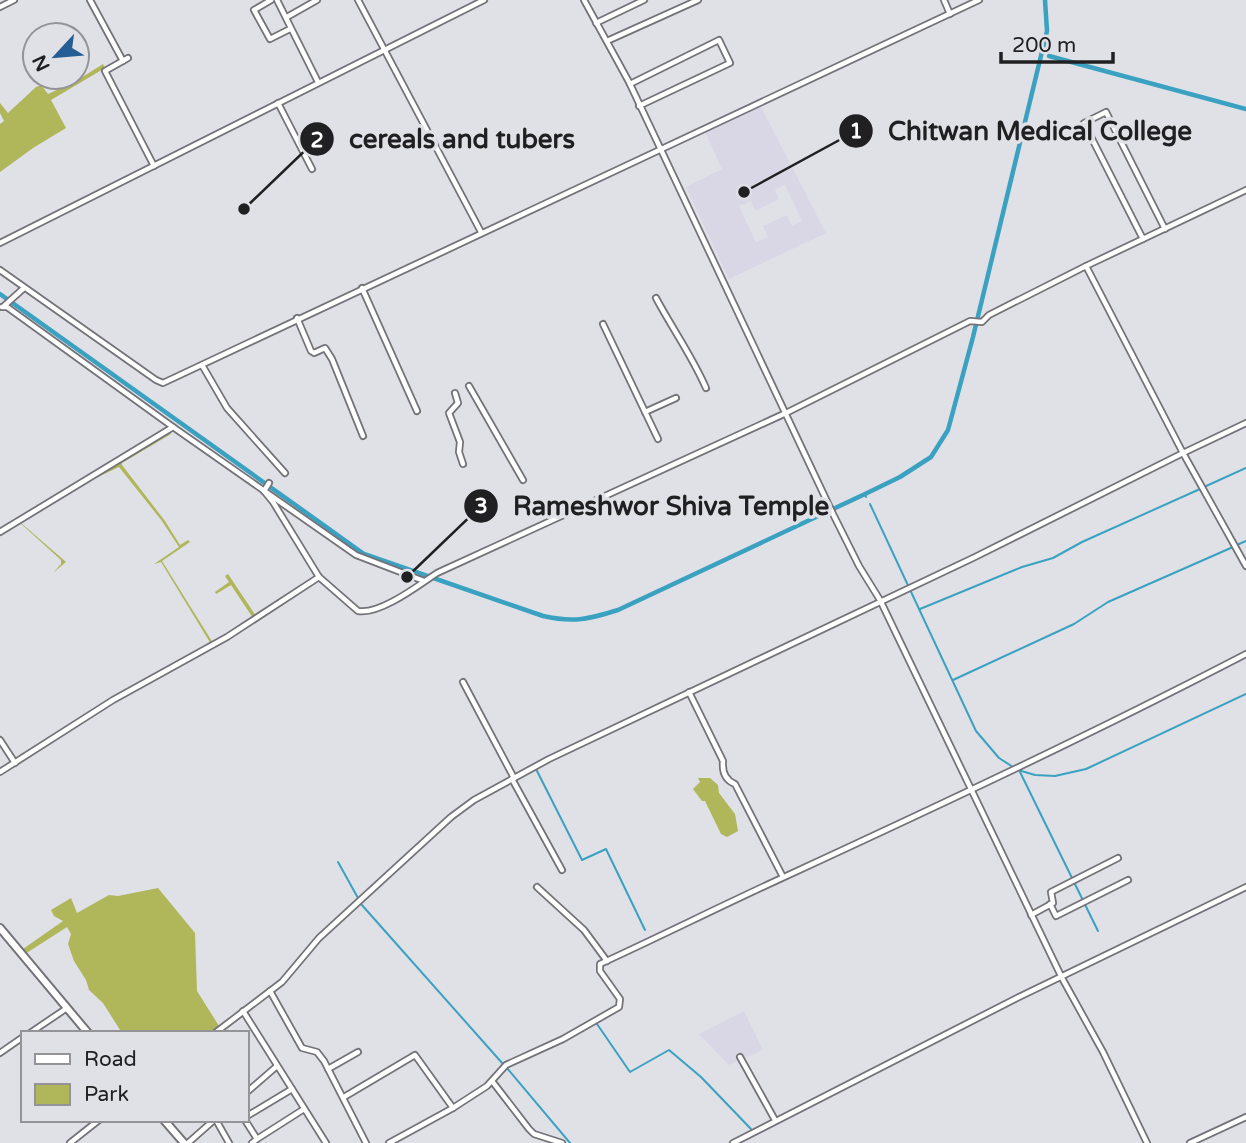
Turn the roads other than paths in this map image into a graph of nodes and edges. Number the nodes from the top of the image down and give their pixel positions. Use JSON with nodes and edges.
{"nodes":[{"id":1,"x":14,"y":0,"type":"edge"},
{"id":2,"x":90,"y":0,"type":"edge"},
{"id":3,"x":271,"y":0,"type":"edge"},
{"id":4,"x":276,"y":0,"type":"edge"},
{"id":5,"x":317,"y":0,"type":"edge"},
{"id":6,"x":358,"y":0,"type":"edge"},
{"id":7,"x":468,"y":0,"type":"edge"},
{"id":8,"x":484,"y":0,"type":"edge"},
{"id":9,"x":584,"y":0,"type":"edge"},
{"id":10,"x":644,"y":0,"type":"edge"},
{"id":11,"x":698,"y":0,"type":"edge"},
{"id":12,"x":944,"y":0,"type":"edge"},
{"id":13,"x":979,"y":0,"type":"edge"},
{"id":14,"x":471,"y":6,"type":"junction"},
{"id":15,"x":0,"y":8,"type":"edge"},
{"id":16,"x":950,"y":14,"type":"junction"},
{"id":17,"x":287,"y":17,"type":"junction"},
{"id":18,"x":596,"y":23,"type":"junction"},
{"id":19,"x":290,"y":29,"type":"junction"},
{"id":20,"x":607,"y":41,"type":"junction"},
{"id":21,"x":385,"y":48,"type":"junction"},
{"id":22,"x":318,"y":82,"type":"junction"},
{"id":23,"x":630,"y":84,"type":"junction"},
{"id":24,"x":278,"y":103,"type":"junction"},
{"id":25,"x":639,"y":106,"type":"junction"},
{"id":26,"x":658,"y":148,"type":"junction"},
{"id":27,"x":154,"y":166,"type":"junction"},
{"id":28,"x":312,"y":169,"type":"dead end"},
{"id":29,"x":1246,"y":190,"type":"edge"},
{"id":30,"x":1165,"y":229,"type":"junction"},
{"id":31,"x":481,"y":232,"type":"junction"},
{"id":32,"x":1143,"y":239,"type":"junction"},
{"id":33,"x":0,"y":243,"type":"edge"},
{"id":34,"x":1086,"y":266,"type":"junction"},
{"id":35,"x":0,"y":270,"type":"edge"},
{"id":36,"x":24,"y":288,"type":"junction"},
{"id":37,"x":362,"y":288,"type":"junction"},
{"id":38,"x":656,"y":298,"type":"dead end"},
{"id":39,"x":3,"y":306,"type":"edge"},
{"id":40,"x":297,"y":318,"type":"junction"},
{"id":41,"x":603,"y":324,"type":"dead end"},
{"id":42,"x":202,"y":365,"type":"junction"},
{"id":43,"x":469,"y":386,"type":"dead end"},
{"id":44,"x":706,"y":388,"type":"dead end"},
{"id":45,"x":455,"y":393,"type":"dead end"},
{"id":46,"x":676,"y":398,"type":"dead end"},
{"id":47,"x":417,"y":411,"type":"dead end"},
{"id":48,"x":645,"y":412,"type":"junction"},
{"id":49,"x":786,"y":413,"type":"junction"},
{"id":50,"x":1246,"y":423,"type":"edge"},
{"id":51,"x":173,"y":427,"type":"junction"},
{"id":52,"x":363,"y":436,"type":"dead end"},
{"id":53,"x":658,"y":439,"type":"dead end"},
{"id":54,"x":1183,"y":453,"type":"junction"},
{"id":55,"x":463,"y":464,"type":"dead end"},
{"id":56,"x":285,"y":473,"type":"dead end"},
{"id":57,"x":523,"y":480,"type":"dead end"},
{"id":58,"x":269,"y":483,"type":"dead end"},
{"id":59,"x":264,"y":490,"type":"junction"},
{"id":60,"x":0,"y":531,"type":"edge"},
{"id":61,"x":1246,"y":566,"type":"edge"},
{"id":62,"x":320,"y":577,"type":"junction"},
{"id":63,"x":426,"y":580,"type":"junction"},
{"id":64,"x":880,"y":600,"type":"junction"},
{"id":65,"x":1246,"y":654,"type":"edge"},
{"id":66,"x":463,"y":682,"type":"dead end"},
{"id":67,"x":689,"y":692,"type":"junction"},
{"id":68,"x":0,"y":740,"type":"edge"},
{"id":69,"x":15,"y":763,"type":"junction"},
{"id":70,"x":0,"y":772,"type":"edge"},
{"id":71,"x":513,"y":778,"type":"junction"},
{"id":72,"x":972,"y":790,"type":"junction"},
{"id":73,"x":1118,"y":858,"type":"dead end"},
{"id":74,"x":562,"y":870,"type":"dead end"},
{"id":75,"x":783,"y":877,"type":"junction"},
{"id":76,"x":1128,"y":880,"type":"dead end"},
{"id":77,"x":537,"y":887,"type":"dead end"},
{"id":78,"x":1246,"y":887,"type":"edge"},
{"id":79,"x":1050,"y":904,"type":"junction"},
{"id":80,"x":1031,"y":915,"type":"junction"},
{"id":81,"x":1,"y":932,"type":"edge"},
{"id":82,"x":607,"y":961,"type":"junction"},
{"id":83,"x":1062,"y":978,"type":"junction"},
{"id":84,"x":270,"y":991,"type":"junction"},
{"id":85,"x":67,"y":1008,"type":"junction"},
{"id":86,"x":243,"y":1011,"type":"junction"},
{"id":87,"x":41,"y":1026,"type":"junction"},
{"id":88,"x":33,"y":1031,"type":"edge"},
{"id":89,"x":44,"y":1031,"type":"edge"},
{"id":90,"x":86,"y":1031,"type":"edge"},
{"id":91,"x":218,"y":1031,"type":"edge"},
{"id":92,"x":21,"y":1038,"type":"edge"},
{"id":93,"x":358,"y":1052,"type":"dead end"},
{"id":94,"x":0,"y":1053,"type":"edge"},
{"id":95,"x":740,"y":1057,"type":"dead end"},
{"id":96,"x":277,"y":1066,"type":"junction"},
{"id":97,"x":328,"y":1069,"type":"junction"},
{"id":98,"x":492,"y":1081,"type":"junction"},
{"id":99,"x":292,"y":1089,"type":"junction"},
{"id":100,"x":248,"y":1091,"type":"edge"},
{"id":101,"x":344,"y":1097,"type":"junction"},
{"id":102,"x":453,"y":1108,"type":"junction"},
{"id":103,"x":304,"y":1109,"type":"junction"},
{"id":104,"x":248,"y":1117,"type":"edge"},
{"id":105,"x":1246,"y":1117,"type":"edge"},
{"id":106,"x":775,"y":1120,"type":"junction"},
{"id":107,"x":166,"y":1122,"type":"edge"},
{"id":108,"x":212,"y":1122,"type":"edge"},
{"id":109,"x":216,"y":1122,"type":"edge"},
{"id":110,"x":247,"y":1122,"type":"edge"},
{"id":111,"x":91,"y":1123,"type":"edge"},
{"id":112,"x":254,"y":1141,"type":"edge"},
{"id":113,"x":393,"y":1142,"type":"edge"},
{"id":114,"x":70,"y":1143,"type":"edge"},
{"id":115,"x":186,"y":1143,"type":"edge"},
{"id":116,"x":229,"y":1143,"type":"edge"},
{"id":117,"x":326,"y":1143,"type":"edge"},
{"id":118,"x":366,"y":1143,"type":"edge"},
{"id":119,"x":562,"y":1143,"type":"edge"},
{"id":120,"x":733,"y":1143,"type":"edge"},
{"id":121,"x":1147,"y":1143,"type":"edge"},
{"id":122,"x":1190,"y":1143,"type":"edge"}],
"edges":[{"from":1,"to":15,"type":"street"},
{"from":2,"to":27,"type":"street"},
{"from":3,"to":19,"type":"street"},
{"from":4,"to":17,"type":"street"},
{"from":5,"to":17,"type":"street"},
{"from":6,"to":21,"type":"street"},
{"from":7,"to":14,"type":"street"},
{"from":8,"to":14,"type":"street"},
{"from":9,"to":18,"type":"street"},
{"from":10,"to":18,"type":"street"},
{"from":11,"to":20,"type":"street"},
{"from":12,"to":16,"type":"street"},
{"from":13,"to":16,"type":"street"},
{"from":14,"to":21,"type":"street"},
{"from":16,"to":26,"type":"street"},
{"from":17,"to":19,"type":"street"},
{"from":18,"to":20,"type":"street"},
{"from":19,"to":22,"type":"street"},
{"from":20,"to":23,"type":"street"},
{"from":21,"to":22,"type":"street"},
{"from":21,"to":31,"type":"street"},
{"from":22,"to":24,"type":"street"},
{"from":23,"to":25,"type":"street"},
{"from":23,"to":25,"type":"street"},
{"from":24,"to":27,"type":"street"},
{"from":24,"to":28,"type":"street"},
{"from":25,"to":26,"type":"street"},
{"from":26,"to":31,"type":"street"},
{"from":26,"to":49,"type":"street"},
{"from":27,"to":33,"type":"street"},
{"from":29,"to":30,"type":"street"},
{"from":30,"to":32,"type":"street"},
{"from":30,"to":32,"type":"street"},
{"from":31,"to":37,"type":"street"},
{"from":32,"to":34,"type":"street"},
{"from":34,"to":49,"type":"street"},
{"from":34,"to":54,"type":"street"},
{"from":35,"to":36,"type":"street"},
{"from":36,"to":39,"type":"street"},
{"from":36,"to":42,"type":"street"},
{"from":37,"to":40,"type":"street"},
{"from":37,"to":47,"type":"street"},
{"from":38,"to":44,"type":"street"},
{"from":39,"to":51,"type":"street"},
{"from":40,"to":42,"type":"street"},
{"from":40,"to":52,"type":"street"},
{"from":41,"to":48,"type":"street"},
{"from":42,"to":56,"type":"street"},
{"from":43,"to":57,"type":"street"},
{"from":45,"to":55,"type":"street"},
{"from":46,"to":48,"type":"street"},
{"from":48,"to":53,"type":"street"},
{"from":49,"to":63,"type":"street"},
{"from":49,"to":64,"type":"street"},
{"from":50,"to":54,"type":"street"},
{"from":51,"to":59,"type":"street"},
{"from":51,"to":60,"type":"street"},
{"from":54,"to":61,"type":"street"},
{"from":54,"to":64,"type":"street"},
{"from":58,"to":59,"type":"street"},
{"from":59,"to":62,"type":"street"},
{"from":59,"to":63,"type":"street"},
{"from":62,"to":63,"type":"street"},
{"from":62,"to":69,"type":"street"},
{"from":64,"to":67,"type":"street"},
{"from":64,"to":72,"type":"street"},
{"from":65,"to":72,"type":"street"},
{"from":66,"to":71,"type":"street"},
{"from":67,"to":71,"type":"street"},
{"from":67,"to":75,"type":"street"},
{"from":68,"to":69,"type":"street"},
{"from":69,"to":70,"type":"street"},
{"from":71,"to":74,"type":"street"},
{"from":71,"to":84,"type":"street"},
{"from":72,"to":75,"type":"street"},
{"from":72,"to":80,"type":"street"},
{"from":73,"to":79,"type":"street"},
{"from":75,"to":82,"type":"street"},
{"from":76,"to":79,"type":"street"},
{"from":77,"to":82,"type":"street"},
{"from":78,"to":83,"type":"street"},
{"from":79,"to":80,"type":"street"},
{"from":80,"to":83,"type":"street"},
{"from":81,"to":85,"type":"main road"},
{"from":82,"to":98,"type":"street"},
{"from":83,"to":106,"type":"street"},
{"from":83,"to":121,"type":"street"},
{"from":84,"to":86,"type":"street"},
{"from":84,"to":97,"type":"street"},
{"from":85,"to":87,"type":"street"},
{"from":85,"to":90,"type":"main road"},
{"from":86,"to":91,"type":"street"},
{"from":86,"to":96,"type":"street"},
{"from":87,"to":88,"type":"street"},
{"from":87,"to":89,"type":"street"},
{"from":92,"to":94,"type":"street"},
{"from":93,"to":97,"type":"street"},
{"from":95,"to":106,"type":"street"},
{"from":96,"to":99,"type":"street"},
{"from":96,"to":100,"type":"street"},
{"from":97,"to":101,"type":"street"},
{"from":98,"to":102,"type":"street"},
{"from":98,"to":119,"type":"street"},
{"from":99,"to":103,"type":"street"},
{"from":99,"to":104,"type":"street"},
{"from":101,"to":102,"type":"street"},
{"from":101,"to":118,"type":"street"},
{"from":102,"to":113,"type":"street"},
{"from":103,"to":112,"type":"street"},
{"from":103,"to":117,"type":"street"},
{"from":105,"to":122,"type":"street"},
{"from":106,"to":120,"type":"street"},
{"from":107,"to":115,"type":"main road"},
{"from":108,"to":115,"type":"street"},
{"from":109,"to":116,"type":"street"},
{"from":110,"to":112,"type":"street"},
{"from":111,"to":114,"type":"street"}]}
